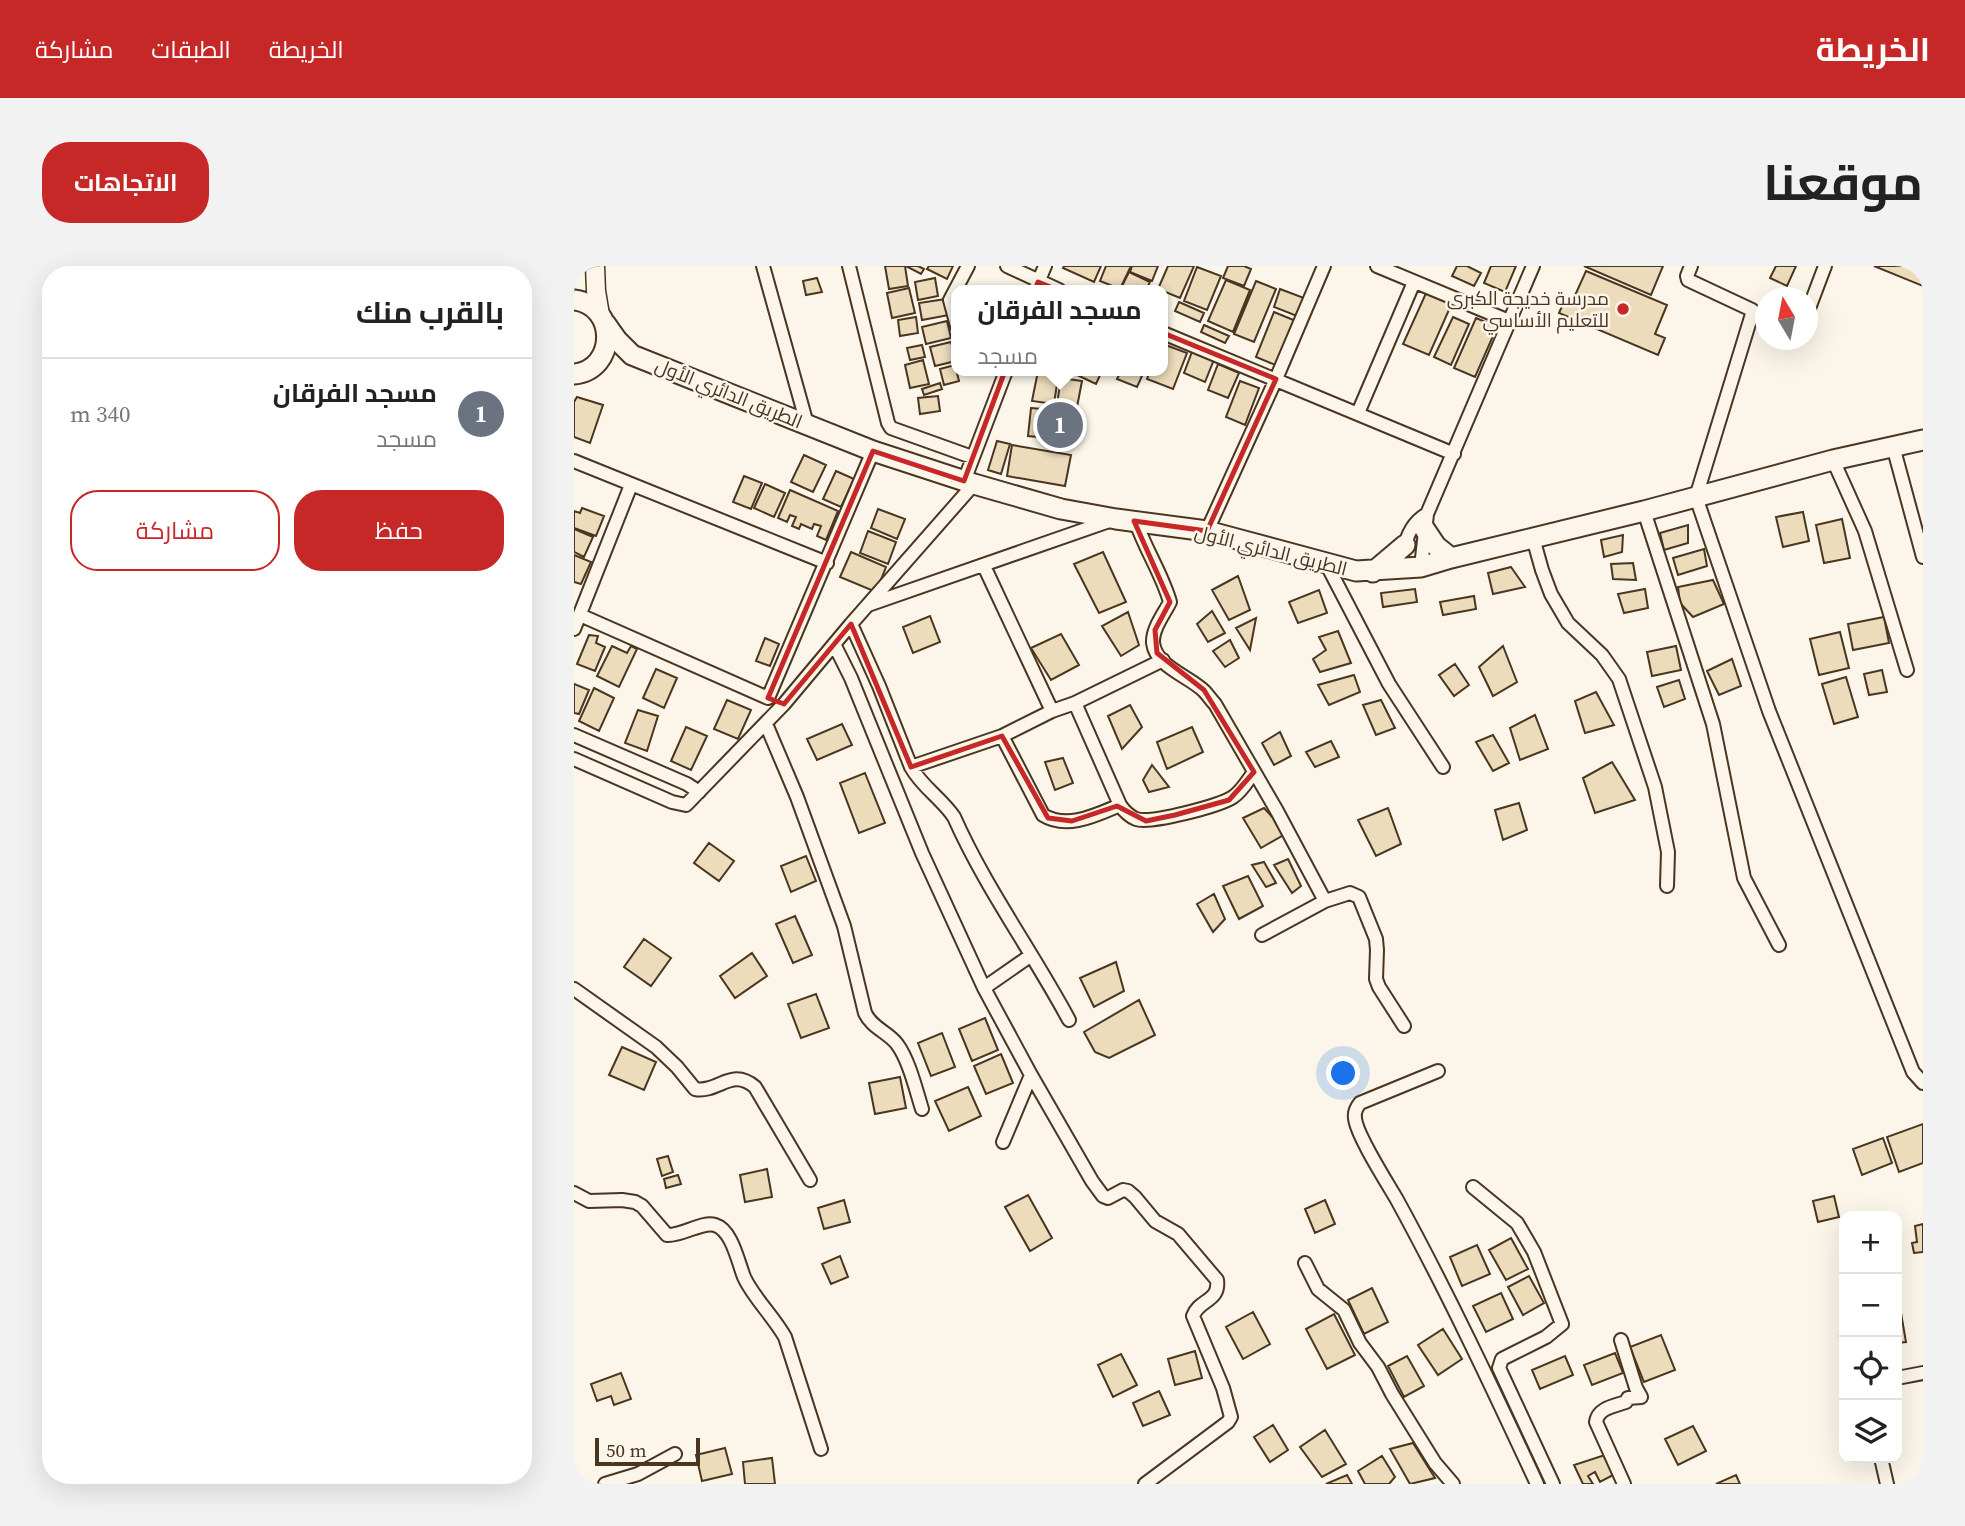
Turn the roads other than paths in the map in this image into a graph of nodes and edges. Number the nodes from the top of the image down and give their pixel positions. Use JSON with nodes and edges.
{"nodes":[{"id":1,"x":595,"y":266,"type":"edge"},
{"id":2,"x":763,"y":266,"type":"edge"},
{"id":3,"x":849,"y":266,"type":"edge"},
{"id":4,"x":968,"y":266,"type":"edge"},
{"id":5,"x":1007,"y":266,"type":"edge"},
{"id":6,"x":1045,"y":266,"type":"edge"},
{"id":7,"x":1324,"y":266,"type":"edge"},
{"id":8,"x":1377,"y":266,"type":"edge"},
{"id":9,"x":1533,"y":266,"type":"edge"},
{"id":10,"x":1691,"y":266,"type":"edge"},
{"id":11,"x":1825,"y":266,"type":"edge"},
{"id":12,"x":1414,"y":282,"type":"junction"},
{"id":13,"x":958,"y":285,"type":"edge"},
{"id":14,"x":1035,"y":285,"type":"edge"},
{"id":15,"x":1036,"y":285,"type":"edge"},
{"id":16,"x":1817,"y":287,"type":"edge"},
{"id":17,"x":574,"y":293,"type":"edge"},
{"id":18,"x":574,"y":300,"type":"edge"},
{"id":19,"x":602,"y":319,"type":"junction"},
{"id":20,"x":1509,"y":321,"type":"junction"},
{"id":21,"x":1168,"y":335,"type":"edge"},
{"id":22,"x":632,"y":355,"type":"junction"},
{"id":23,"x":581,"y":372,"type":"edge"},
{"id":24,"x":1004,"y":376,"type":"edge"},
{"id":25,"x":1276,"y":379,"type":"junction"},
{"id":26,"x":1358,"y":413,"type":"junction"},
{"id":27,"x":807,"y":424,"type":"junction"},
{"id":28,"x":1923,"y":440,"type":"edge"},
{"id":29,"x":1893,"y":446,"type":"junction"},
{"id":30,"x":873,"y":451,"type":"junction"},
{"id":31,"x":1454,"y":454,"type":"junction"},
{"id":32,"x":972,"y":457,"type":"junction"},
{"id":33,"x":1833,"y":460,"type":"junction"},
{"id":34,"x":574,"y":461,"type":"edge"},
{"id":35,"x":969,"y":482,"type":"junction"},
{"id":36,"x":631,"y":485,"type":"junction"},
{"id":37,"x":1696,"y":497,"type":"junction"},
{"id":38,"x":1644,"y":511,"type":"junction"},
{"id":39,"x":1116,"y":519,"type":"junction"},
{"id":40,"x":1426,"y":521,"type":"junction"},
{"id":41,"x":1136,"y":522,"type":"junction"},
{"id":42,"x":1207,"y":531,"type":"junction"},
{"id":43,"x":1533,"y":538,"type":"junction"},
{"id":44,"x":1405,"y":545,"type":"junction"},
{"id":45,"x":1923,"y":557,"type":"edge"},
{"id":46,"x":1451,"y":558,"type":"junction"},
{"id":47,"x":827,"y":562,"type":"junction"},
{"id":48,"x":1326,"y":563,"type":"junction"},
{"id":49,"x":984,"y":566,"type":"junction"},
{"id":50,"x":1413,"y":569,"type":"junction"},
{"id":51,"x":1373,"y":572,"type":"junction"},
{"id":52,"x":867,"y":605,"type":"junction"},
{"id":53,"x":580,"y":615,"type":"junction"},
{"id":54,"x":851,"y":624,"type":"junction"},
{"id":55,"x":574,"y":629,"type":"edge"},
{"id":56,"x":834,"y":644,"type":"junction"},
{"id":57,"x":1163,"y":660,"type":"junction"},
{"id":58,"x":1907,"y":670,"type":"dead end"},
{"id":59,"x":768,"y":698,"type":"junction"},
{"id":60,"x":1075,"y":703,"type":"junction"},
{"id":61,"x":784,"y":704,"type":"junction"},
{"id":62,"x":1052,"y":711,"type":"junction"},
{"id":63,"x":766,"y":724,"type":"junction"},
{"id":64,"x":574,"y":735,"type":"edge"},
{"id":65,"x":1002,"y":736,"type":"junction"},
{"id":66,"x":574,"y":759,"type":"edge"},
{"id":67,"x":911,"y":767,"type":"junction"},
{"id":68,"x":1443,"y":767,"type":"dead end"},
{"id":69,"x":1254,"y":772,"type":"junction"},
{"id":70,"x":699,"y":792,"type":"junction"},
{"id":71,"x":1120,"y":805,"type":"junction"},
{"id":72,"x":1667,"y":886,"type":"dead end"},
{"id":73,"x":1325,"y":901,"type":"junction"},
{"id":74,"x":1262,"y":934,"type":"dead end"},
{"id":75,"x":1779,"y":945,"type":"dead end"},
{"id":76,"x":1030,"y":956,"type":"junction"},
{"id":77,"x":984,"y":988,"type":"junction"},
{"id":78,"x":574,"y":989,"type":"edge"},
{"id":79,"x":1069,"y":1020,"type":"dead end"},
{"id":80,"x":1404,"y":1026,"type":"dead end"},
{"id":81,"x":1438,"y":1071,"type":"dead end"},
{"id":82,"x":1031,"y":1075,"type":"junction"},
{"id":83,"x":1923,"y":1083,"type":"edge"},
{"id":84,"x":922,"y":1109,"type":"dead end"},
{"id":85,"x":1003,"y":1142,"type":"dead end"},
{"id":86,"x":810,"y":1180,"type":"dead end"},
{"id":87,"x":1473,"y":1187,"type":"dead end"},
{"id":88,"x":574,"y":1193,"type":"edge"},
{"id":89,"x":1305,"y":1263,"type":"dead end"},
{"id":90,"x":1621,"y":1340,"type":"dead end"},
{"id":91,"x":1923,"y":1373,"type":"edge"},
{"id":92,"x":1902,"y":1377,"type":"edge"},
{"id":93,"x":821,"y":1450,"type":"dead end"},
{"id":94,"x":675,"y":1454,"type":"dead end"},
{"id":95,"x":1882,"y":1463,"type":"edge"},
{"id":96,"x":606,"y":1484,"type":"edge"},
{"id":97,"x":1145,"y":1484,"type":"edge"},
{"id":98,"x":1453,"y":1484,"type":"edge"},
{"id":99,"x":1537,"y":1484,"type":"edge"},
{"id":100,"x":1553,"y":1484,"type":"edge"},
{"id":101,"x":1624,"y":1484,"type":"edge"},
{"id":102,"x":1886,"y":1484,"type":"edge"}],
"edges":[{"from":1,"to":17,"type":"street"},
{"from":1,"to":19,"type":"street"},
{"from":2,"to":27,"type":"street"},
{"from":3,"to":32,"type":"street"},
{"from":4,"to":13,"type":"street"},
{"from":5,"to":14,"type":"street"},
{"from":6,"to":15,"type":"street"},
{"from":7,"to":25,"type":"street"},
{"from":8,"to":12,"type":"street"},
{"from":9,"to":20,"type":"street"},
{"from":10,"to":37,"type":"street"},
{"from":11,"to":16,"type":"street"},
{"from":12,"to":20,"type":"street"},
{"from":12,"to":26,"type":"street"},
{"from":18,"to":19,"type":"main road"},
{"from":19,"to":22,"type":"main road"},
{"from":19,"to":23,"type":"main road"},
{"from":20,"to":31,"type":"street"},
{"from":21,"to":25,"type":"street"},
{"from":22,"to":23,"type":"main road"},
{"from":22,"to":27,"type":"main road","name":"الطريق الدائري الأول"},
{"from":24,"to":32,"type":"street"},
{"from":25,"to":26,"type":"street"},
{"from":25,"to":42,"type":"street"},
{"from":26,"to":31,"type":"street"},
{"from":27,"to":30,"type":"main road","name":"الطريق الدائري الأول"},
{"from":28,"to":29,"type":"main road","name":"الطريق الدائري الأول"},
{"from":29,"to":33,"type":"main road","name":"الطريق الدائري الأول"},
{"from":29,"to":45,"type":"street"},
{"from":30,"to":35,"type":"main road","name":"الطريق الدائري الأول"},
{"from":30,"to":47,"type":"street"},
{"from":31,"to":40,"type":"street"},
{"from":32,"to":35,"type":"street"},
{"from":33,"to":37,"type":"main road","name":"الطريق الدائري الأول"},
{"from":33,"to":58,"type":"street"},
{"from":34,"to":36,"type":"street"},
{"from":35,"to":39,"type":"main road","name":"الطريق الدائري الأول"},
{"from":35,"to":52,"type":"street"},
{"from":36,"to":47,"type":"street"},
{"from":36,"to":53,"type":"street"},
{"from":37,"to":38,"type":"main road","name":"الطريق الدائري الأول"},
{"from":37,"to":83,"type":"street"},
{"from":38,"to":43,"type":"main road","name":"الطريق الدائري الأول"},
{"from":38,"to":75,"type":"street"},
{"from":39,"to":41,"type":"main road","name":"الطريق الدائري الأول"},
{"from":39,"to":49,"type":"street"},
{"from":40,"to":44,"type":"street"},
{"from":40,"to":46,"type":"main road"},
{"from":40,"to":50,"type":"street"},
{"from":41,"to":42,"type":"main road","name":"الطريق الدائري الأول"},
{"from":41,"to":57,"type":"street"},
{"from":42,"to":48,"type":"main road","name":"الطريق الدائري الأول"},
{"from":43,"to":46,"type":"main road","name":"الطريق الدائري الأول"},
{"from":43,"to":72,"type":"street"},
{"from":44,"to":50,"type":"street"},
{"from":44,"to":51,"type":"main road"},
{"from":46,"to":50,"type":"main road","name":"الطريق الدائري الأول"},
{"from":47,"to":59,"type":"street"},
{"from":48,"to":51,"type":"main road","name":"الطريق الدائري الأول"},
{"from":48,"to":68,"type":"street"},
{"from":49,"to":52,"type":"street"},
{"from":49,"to":62,"type":"street"},
{"from":50,"to":51,"type":"main road","name":"الطريق الدائري الأول"},
{"from":52,"to":54,"type":"street"},
{"from":53,"to":55,"type":"street"},
{"from":53,"to":59,"type":"street"},
{"from":54,"to":56,"type":"street"},
{"from":54,"to":67,"type":"street"},
{"from":56,"to":61,"type":"street"},
{"from":56,"to":77,"type":"street"},
{"from":57,"to":60,"type":"street"},
{"from":57,"to":69,"type":"street"},
{"from":59,"to":61,"type":"street"},
{"from":60,"to":62,"type":"street"},
{"from":60,"to":71,"type":"street"},
{"from":61,"to":63,"type":"street"},
{"from":62,"to":65,"type":"street"},
{"from":63,"to":70,"type":"street"},
{"from":63,"to":84,"type":"street"},
{"from":64,"to":70,"type":"street"},
{"from":65,"to":67,"type":"street"},
{"from":65,"to":71,"type":"street"},
{"from":66,"to":70,"type":"street"},
{"from":67,"to":76,"type":"street"},
{"from":69,"to":71,"type":"street"},
{"from":69,"to":73,"type":"street"},
{"from":73,"to":74,"type":"street"},
{"from":73,"to":80,"type":"street"},
{"from":76,"to":77,"type":"street"},
{"from":76,"to":79,"type":"street"},
{"from":77,"to":82,"type":"street"},
{"from":78,"to":86,"type":"street"},
{"from":81,"to":99,"type":"street"},
{"from":82,"to":85,"type":"street"},
{"from":82,"to":97,"type":"street"},
{"from":87,"to":100,"type":"street"},
{"from":88,"to":93,"type":"street"},
{"from":89,"to":98,"type":"street"},
{"from":90,"to":101,"type":"street"},
{"from":91,"to":92,"type":"street"},
{"from":94,"to":96,"type":"street"},
{"from":95,"to":102,"type":"street"}]}
